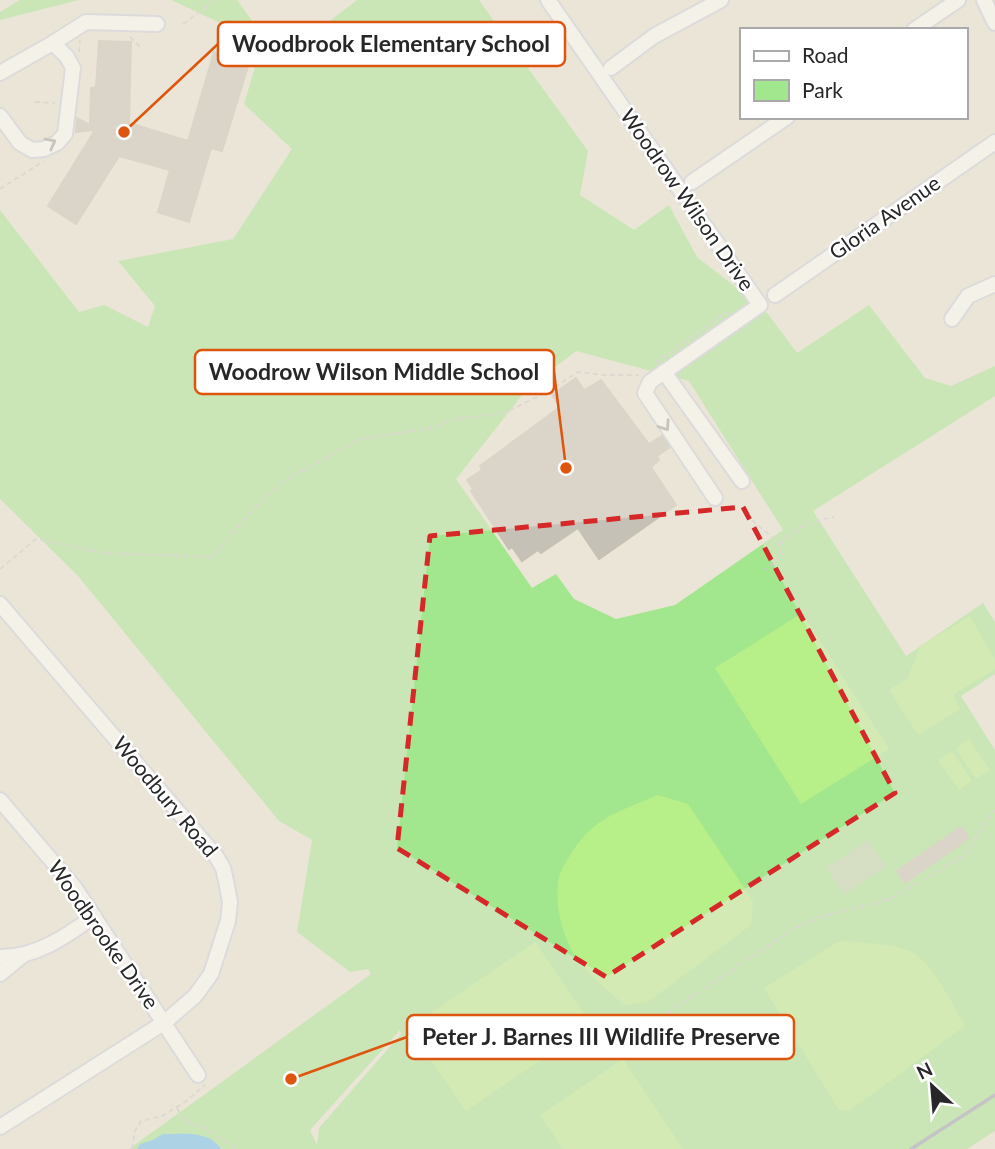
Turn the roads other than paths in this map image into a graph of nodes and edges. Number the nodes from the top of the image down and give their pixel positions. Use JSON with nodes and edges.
{"nodes":[{"id":1,"x":548,"y":0,"type":"edge"},
{"id":2,"x":721,"y":0,"type":"edge"},
{"id":3,"x":958,"y":0,"type":"edge"},
{"id":4,"x":984,"y":0,"type":"edge"},
{"id":5,"x":995,"y":23,"type":"edge"},
{"id":6,"x":158,"y":24,"type":"dead end"},
{"id":7,"x":917,"y":28,"type":"edge"},
{"id":8,"x":53,"y":43,"type":"junction"},
{"id":9,"x":611,"y":68,"type":"dead end"},
{"id":10,"x":0,"y":74,"type":"edge"},
{"id":11,"x":0,"y":116,"type":"edge"},
{"id":12,"x":784,"y":119,"type":"edge"},
{"id":13,"x":995,"y":142,"type":"edge"},
{"id":14,"x":692,"y":182,"type":"dead end"},
{"id":15,"x":995,"y":284,"type":"edge"},
{"id":16,"x":775,"y":295,"type":"dead end"},
{"id":17,"x":952,"y":319,"type":"dead end"},
{"id":18,"x":658,"y":369,"type":"junction"},
{"id":19,"x":742,"y":481,"type":"dead end"},
{"id":20,"x":715,"y":498,"type":"dead end"},
{"id":21,"x":0,"y":604,"type":"edge"},
{"id":22,"x":0,"y":800,"type":"edge"},
{"id":23,"x":94,"y":916,"type":"junction"},
{"id":24,"x":24,"y":954,"type":"junction"},
{"id":25,"x":0,"y":957,"type":"edge"},
{"id":26,"x":0,"y":974,"type":"edge"},
{"id":27,"x":165,"y":1022,"type":"junction"},
{"id":28,"x":198,"y":1075,"type":"road end"},
{"id":29,"x":7,"y":1118,"type":"edge"},
{"id":30,"x":0,"y":1127,"type":"edge"}],
"edges":[{"from":1,"to":18,"type":"street","name":"Woodrow Wilson Drive"},
{"from":2,"to":9,"type":"street"},
{"from":3,"to":7,"type":"street"},
{"from":4,"to":5,"type":"street"},
{"from":6,"to":8,"type":"street"},
{"from":8,"to":10,"type":"street"},
{"from":11,"to":8,"type":"street","one_way":true},
{"from":12,"to":14,"type":"street"},
{"from":13,"to":16,"type":"street","name":"Gloria Avenue"},
{"from":15,"to":17,"type":"street"},
{"from":18,"to":19,"type":"street"},
{"from":18,"to":20,"type":"street","one_way":true},
{"from":21,"to":27,"type":"street","name":"Woodbury Road"},
{"from":22,"to":23,"type":"street","name":"Woodbrooke Drive"},
{"from":23,"to":24,"type":"street"},
{"from":23,"to":27,"type":"street","name":"Woodbrooke Drive"},
{"from":24,"to":25,"type":"street"},
{"from":24,"to":26,"type":"street"},
{"from":27,"to":28,"type":"street","name":"Woodbrooke Drive"},
{"from":27,"to":29,"type":"street","name":"Woodbury Road"},
{"from":29,"to":30,"type":"street","name":"Woodbury Road"}]}
